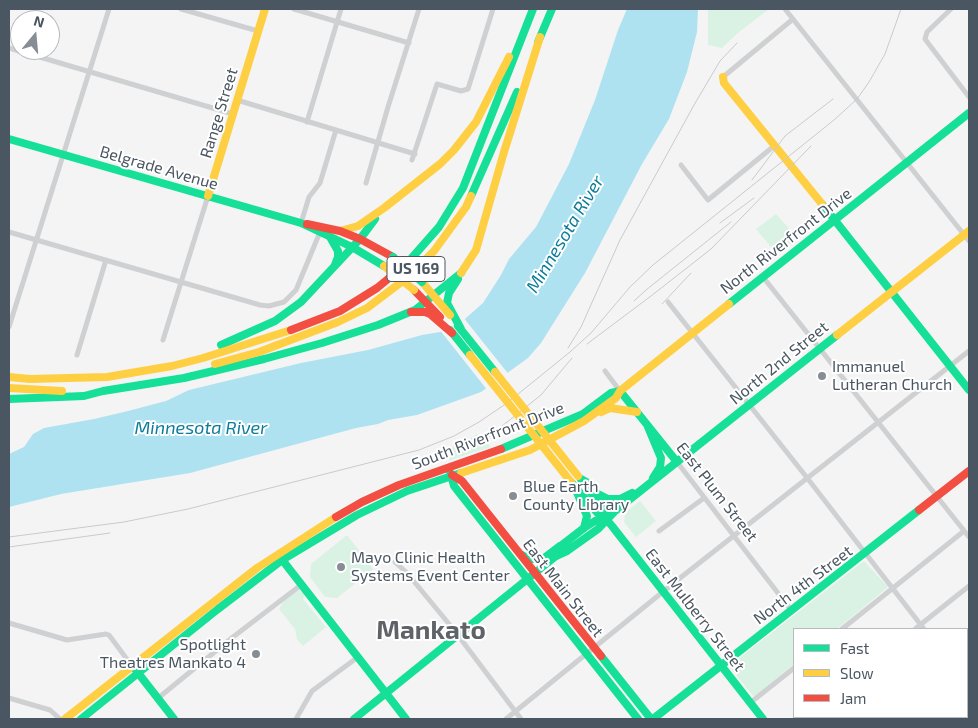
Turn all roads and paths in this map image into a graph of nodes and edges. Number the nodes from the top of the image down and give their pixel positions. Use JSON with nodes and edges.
{"nodes":[{"id":1,"x":109,"y":9,"type":"edge"},
{"id":2,"x":181,"y":9,"type":"edge"},
{"id":3,"x":265,"y":9,"type":"edge"},
{"id":4,"x":294,"y":9,"type":"edge"},
{"id":5,"x":341,"y":9,"type":"edge"},
{"id":6,"x":419,"y":9,"type":"edge"},
{"id":7,"x":493,"y":9,"type":"edge"},
{"id":8,"x":533,"y":9,"type":"edge"},
{"id":9,"x":552,"y":9,"type":"edge"},
{"id":10,"x":785,"y":9,"type":"edge"},
{"id":11,"x":951,"y":9,"type":"edge"},
{"id":12,"x":793,"y":19,"type":"junction"},
{"id":13,"x":338,"y":21,"type":"junction"},
{"id":14,"x":258,"y":31,"type":"junction"},
{"id":15,"x":540,"y":38,"type":"junction"},
{"id":16,"x":409,"y":42,"type":"junction"},
{"id":17,"x":9,"y":48,"type":"edge"},
{"id":18,"x":90,"y":71,"type":"junction"},
{"id":19,"x":722,"y":77,"type":"joint"},
{"id":20,"x":969,"y":97,"type":"edge"},
{"id":21,"x":237,"y":100,"type":"junction"},
{"id":22,"x":969,"y":113,"type":"edge"},
{"id":23,"x":233,"y":114,"type":"junction"},
{"id":24,"x":307,"y":122,"type":"junction"},
{"id":25,"x":336,"y":130,"type":"junction"},
{"id":26,"x":9,"y":139,"type":"edge"},
{"id":27,"x":378,"y":142,"type":"junction"},
{"id":28,"x":774,"y":146,"type":"junction"},
{"id":29,"x":415,"y":154,"type":"junction"},
{"id":30,"x":63,"y":155,"type":"junction"},
{"id":31,"x":412,"y":160,"type":"dead end"},
{"id":32,"x":907,"y":162,"type":"junction"},
{"id":33,"x":681,"y":166,"type":"dead end"},
{"id":34,"x":366,"y":183,"type":"dead end"},
{"id":35,"x":208,"y":196,"type":"junction"},
{"id":36,"x":384,"y":208,"type":"junction"},
{"id":37,"x":835,"y":220,"type":"junction"},
{"id":38,"x":301,"y":223,"type":"junction"},
{"id":39,"x":340,"y":231,"type":"junction"},
{"id":40,"x":9,"y":232,"type":"edge"},
{"id":41,"x":320,"y":232,"type":"junction"},
{"id":42,"x":968,"y":236,"type":"edge"},
{"id":43,"x":330,"y":237,"type":"junction"},
{"id":44,"x":360,"y":239,"type":"junction"},
{"id":45,"x":36,"y":240,"type":"junction"},
{"id":46,"x":352,"y":247,"type":"junction"},
{"id":47,"x":106,"y":260,"type":"junction"},
{"id":48,"x":334,"y":267,"type":"junction"},
{"id":49,"x":463,"y":272,"type":"junction"},
{"id":50,"x":763,"y":277,"type":"junction"},
{"id":51,"x":181,"y":282,"type":"junction"},
{"id":52,"x":892,"y":290,"type":"junction"},
{"id":53,"x":433,"y":294,"type":"junction"},
{"id":54,"x":425,"y":301,"type":"junction"},
{"id":55,"x":668,"y":302,"type":"dead end"},
{"id":56,"x":446,"y":308,"type":"junction"},
{"id":57,"x":411,"y":312,"type":"junction"},
{"id":58,"x":435,"y":315,"type":"junction"},
{"id":59,"x":10,"y":319,"type":"edge"},
{"id":60,"x":9,"y":327,"type":"edge"},
{"id":61,"x":692,"y":333,"type":"junction"},
{"id":62,"x":163,"y":340,"type":"dead end"},
{"id":63,"x":820,"y":348,"type":"junction"},
{"id":64,"x":969,"y":351,"type":"edge"},
{"id":65,"x":78,"y":355,"type":"dead end"},
{"id":66,"x":172,"y":366,"type":"junction"},
{"id":67,"x":950,"y":366,"type":"junction"},
{"id":68,"x":9,"y":371,"type":"edge"},
{"id":69,"x":605,"y":371,"type":"dead end"},
{"id":70,"x":9,"y":377,"type":"edge"},
{"id":71,"x":63,"y":379,"type":"junction"},
{"id":72,"x":146,"y":383,"type":"junction"},
{"id":73,"x":9,"y":388,"type":"edge"},
{"id":74,"x":969,"y":390,"type":"edge"},
{"id":75,"x":103,"y":391,"type":"junction"},
{"id":76,"x":620,"y":391,"type":"junction"},
{"id":77,"x":9,"y":399,"type":"edge"},
{"id":78,"x":748,"y":405,"type":"junction"},
{"id":79,"x":637,"y":412,"type":"junction"},
{"id":80,"x":584,"y":421,"type":"junction"},
{"id":81,"x":878,"y":424,"type":"junction"},
{"id":82,"x":648,"y":427,"type":"junction"},
{"id":83,"x":676,"y":462,"type":"junction"},
{"id":84,"x":448,"y":468,"type":"junction"},
{"id":85,"x":969,"y":471,"type":"edge"},
{"id":86,"x":452,"y":475,"type":"junction"},
{"id":87,"x":580,"y":477,"type":"junction"},
{"id":88,"x":808,"y":478,"type":"junction"},
{"id":89,"x":573,"y":485,"type":"junction"},
{"id":90,"x":646,"y":486,"type":"junction"},
{"id":91,"x":937,"y":497,"type":"junction"},
{"id":92,"x":704,"y":498,"type":"junction"},
{"id":93,"x":606,"y":519,"type":"junction"},
{"id":94,"x":584,"y":528,"type":"junction"},
{"id":95,"x":964,"y":531,"type":"junction"},
{"id":96,"x":659,"y":532,"type":"dead end"},
{"id":97,"x":733,"y":537,"type":"junction"},
{"id":98,"x":969,"y":537,"type":"edge"},
{"id":99,"x":562,"y":545,"type":"junction"},
{"id":100,"x":517,"y":552,"type":"junction"},
{"id":101,"x":866,"y":554,"type":"junction"},
{"id":102,"x":556,"y":556,"type":"junction"},
{"id":103,"x":280,"y":557,"type":"junction"},
{"id":104,"x":395,"y":562,"type":"dead end"},
{"id":105,"x":535,"y":574,"type":"junction"},
{"id":106,"x":528,"y":580,"type":"junction"},
{"id":107,"x":301,"y":585,"type":"junction"},
{"id":108,"x":969,"y":586,"type":"edge"},
{"id":109,"x":894,"y":588,"type":"junction"},
{"id":110,"x":664,"y":592,"type":"junction"},
{"id":111,"x":791,"y":610,"type":"junction"},
{"id":112,"x":9,"y":623,"type":"edge"},
{"id":113,"x":922,"y":627,"type":"edge"},
{"id":114,"x":843,"y":628,"type":"edge"},
{"id":115,"x":458,"y":636,"type":"junction"},
{"id":116,"x":590,"y":651,"type":"junction"},
{"id":117,"x":358,"y":657,"type":"junction"},
{"id":118,"x":721,"y":665,"type":"junction"},
{"id":119,"x":132,"y":666,"type":"junction"},
{"id":120,"x":793,"y":669,"type":"edge"},
{"id":121,"x":138,"y":674,"type":"junction"},
{"id":122,"x":386,"y":694,"type":"junction"},
{"id":123,"x":9,"y":698,"type":"edge"},
{"id":124,"x":157,"y":699,"type":"junction"},
{"id":125,"x":750,"y":703,"type":"junction"},
{"id":126,"x":516,"y":712,"type":"junction"},
{"id":127,"x":60,"y":719,"type":"edge"},
{"id":128,"x":65,"y":719,"type":"edge"},
{"id":129,"x":81,"y":719,"type":"edge"},
{"id":130,"x":174,"y":719,"type":"edge"},
{"id":131,"x":296,"y":719,"type":"edge"},
{"id":132,"x":354,"y":719,"type":"edge"},
{"id":133,"x":406,"y":719,"type":"edge"},
{"id":134,"x":506,"y":719,"type":"edge"},
{"id":135,"x":521,"y":719,"type":"edge"},
{"id":136,"x":638,"y":719,"type":"edge"},
{"id":137,"x":652,"y":719,"type":"edge"},
{"id":138,"x":763,"y":719,"type":"edge"}],
"edges":[{"from":1,"to":18,"type":"street"},
{"from":2,"to":14,"type":"street"},
{"from":3,"to":14,"type":"main road","name":"Range Street"},
{"from":4,"to":13,"type":"street"},
{"from":5,"to":13,"type":"street"},
{"from":6,"to":16,"type":"street"},
{"from":7,"to":29,"type":"street"},
{"from":8,"to":36,"type":"main road"},
{"from":8,"to":66,"type":"main road","number":"US 169"},
{"from":9,"to":15,"type":"main road","number":"US 169"},
{"from":10,"to":12,"type":"street"},
{"from":11,"to":20,"type":"street"},
{"from":12,"to":19,"type":"street"},
{"from":12,"to":32,"type":"street"},
{"from":13,"to":16,"type":"street"},
{"from":13,"to":24,"type":"street"},
{"from":14,"to":21,"type":"main road","name":"Range Street"},
{"from":15,"to":49,"type":"main road"},
{"from":15,"to":72,"type":"main road","number":"US 169"},
{"from":16,"to":27,"type":"street"},
{"from":17,"to":18,"type":"street"},
{"from":18,"to":23,"type":"street"},
{"from":18,"to":30,"type":"street"},
{"from":19,"to":28,"type":"main road"},
{"from":21,"to":23,"type":"main road","name":"Range Street"},
{"from":21,"to":24,"type":"street"},
{"from":22,"to":32,"type":"main road","name":"North Riverfront Drive"},
{"from":23,"to":35,"type":"main road","name":"Range Street"},
{"from":24,"to":25,"type":"street"},
{"from":25,"to":27,"type":"street"},
{"from":25,"to":38,"type":"street"},
{"from":26,"to":30,"type":"main road","name":"Belgrade Avenue"},
{"from":27,"to":29,"type":"street"},
{"from":27,"to":34,"type":"street"},
{"from":28,"to":33,"type":"street"},
{"from":28,"to":37,"type":"main road"},
{"from":29,"to":31,"type":"street"},
{"from":30,"to":35,"type":"main road","name":"Belgrade Avenue"},
{"from":30,"to":45,"type":"street"},
{"from":32,"to":37,"type":"main road","name":"North Riverfront Drive"},
{"from":32,"to":42,"type":"street"},
{"from":35,"to":38,"type":"main road","name":"Belgrade Avenue"},
{"from":35,"to":51,"type":"street","name":"Range Street"},
{"from":36,"to":39,"type":"main road"},
{"from":36,"to":44,"type":"main road"},
{"from":37,"to":50,"type":"main road","name":"North Riverfront Drive"},
{"from":37,"to":52,"type":"main road"},
{"from":38,"to":39,"type":"main road","name":"Belgrade Avenue"},
{"from":38,"to":41,"type":"main road","name":"Belgrade Avenue"},
{"from":39,"to":44,"type":"main road","name":"Belgrade Avenue"},
{"from":40,"to":45,"type":"street"},
{"from":41,"to":43,"type":"main road","name":"Belgrade Avenue"},
{"from":41,"to":51,"type":"street"},
{"from":42,"to":52,"type":"main road","name":"North 2nd Street"},
{"from":43,"to":46,"type":"main road","name":"Belgrade Avenue"},
{"from":43,"to":48,"type":"main road"},
{"from":44,"to":46,"type":"main road"},
{"from":44,"to":53,"type":"main road","name":"Belgrade Avenue","bridge":true},
{"from":45,"to":47,"type":"street"},
{"from":45,"to":59,"type":"street"},
{"from":46,"to":48,"type":"main road"},
{"from":46,"to":54,"type":"main road","name":"Belgrade Avenue","bridge":true},
{"from":47,"to":51,"type":"street"},
{"from":47,"to":65,"type":"street"},
{"from":48,"to":66,"type":"main road"},
{"from":49,"to":53,"type":"main road"},
{"from":49,"to":56,"type":"main road"},
{"from":50,"to":61,"type":"main road","name":"North Riverfront Drive"},
{"from":50,"to":63,"type":"street"},
{"from":51,"to":62,"type":"street","name":"Range Street"},
{"from":52,"to":63,"type":"main road","name":"North 2nd Street"},
{"from":52,"to":67,"type":"main road"},
{"from":53,"to":54,"type":"main road"},
{"from":53,"to":56,"type":"main road","name":"Belgrade Avenue"},
{"from":54,"to":57,"type":"main road"},
{"from":54,"to":58,"type":"main road","name":"Belgrade Avenue"},
{"from":55,"to":61,"type":"street"},
{"from":56,"to":87,"type":"main road","name":"Belgrade Avenue","bridge":true},
{"from":57,"to":58,"type":"main road"},
{"from":57,"to":72,"type":"main road"},
{"from":58,"to":89,"type":"main road","name":"Belgrade Avenue","bridge":true},
{"from":59,"to":60,"type":"street"},
{"from":61,"to":76,"type":"main road","name":"North Riverfront Drive"},
{"from":61,"to":78,"type":"street"},
{"from":63,"to":78,"type":"main road","name":"North 2nd Street"},
{"from":63,"to":81,"type":"street"},
{"from":64,"to":67,"type":"street"},
{"from":66,"to":71,"type":"main road","number":"US 169"},
{"from":67,"to":74,"type":"main road"},
{"from":67,"to":81,"type":"street"},
{"from":68,"to":71,"type":"main road"},
{"from":69,"to":76,"type":"street"},
{"from":70,"to":71,"type":"main road","number":"US 169"},
{"from":72,"to":75,"type":"main road","number":"US 169"},
{"from":73,"to":75,"type":"main road","number":"US 169"},
{"from":75,"to":77,"type":"main road"},
{"from":76,"to":79,"type":"main road","name":"East Plum Street"},
{"from":76,"to":80,"type":"main road","name":"South Riverfront Drive"},
{"from":76,"to":84,"type":"main road","name":"South Riverfront Drive"},
{"from":78,"to":83,"type":"main road","name":"North 2nd Street"},
{"from":78,"to":88,"type":"street"},
{"from":79,"to":80,"type":"main road"},
{"from":79,"to":82,"type":"main road","name":"East Plum Street"},
{"from":80,"to":86,"type":"main road","name":"South Riverfront Drive"},
{"from":81,"to":88,"type":"street"},
{"from":81,"to":91,"type":"street"},
{"from":82,"to":83,"type":"main road","name":"East Plum Street"},
{"from":82,"to":90,"type":"main road"},
{"from":83,"to":90,"type":"main road","name":"North 2nd Street"},
{"from":83,"to":92,"type":"street","name":"East Plum Street"},
{"from":84,"to":86,"type":"main road","name":"East Main Street"},
{"from":84,"to":103,"type":"main road","name":"South Riverfront Drive"},
{"from":85,"to":91,"type":"main road","name":"North 4th Street"},
{"from":86,"to":100,"type":"main road","name":"East Main Street"},
{"from":86,"to":103,"type":"main road","name":"South Riverfront Drive"},
{"from":86,"to":106,"type":"main road","name":"East Main Street"},
{"from":87,"to":90,"type":"main road"},
{"from":87,"to":93,"type":"main road"},
{"from":88,"to":97,"type":"street"},
{"from":88,"to":101,"type":"street"},
{"from":89,"to":93,"type":"main road"},
{"from":89,"to":94,"type":"main road"},
{"from":90,"to":93,"type":"main road","name":"North 2nd Street"},
{"from":91,"to":95,"type":"street"},
{"from":91,"to":101,"type":"main road","name":"North 4th Street"},
{"from":92,"to":96,"type":"street"},
{"from":92,"to":97,"type":"street","name":"East Plum Street"},
{"from":93,"to":94,"type":"main road","name":"North 2nd Street"},
{"from":93,"to":102,"type":"main road","name":"North 2nd Street"},
{"from":93,"to":110,"type":"main road","name":"East Mulberry Street"},
{"from":94,"to":99,"type":"main road","name":"North 2nd Street"},
{"from":95,"to":98,"type":"street"},
{"from":95,"to":109,"type":"street"},
{"from":97,"to":110,"type":"street"},
{"from":97,"to":111,"type":"street","name":"East Plum Street"},
{"from":99,"to":100,"type":"main road"},
{"from":99,"to":102,"type":"main road","name":"North 2nd Street"},
{"from":100,"to":105,"type":"main road","name":"East Main Street"},
{"from":101,"to":109,"type":"street"},
{"from":101,"to":111,"type":"main road","name":"North 4th Street"},
{"from":102,"to":105,"type":"main road","name":"North 2nd Street"},
{"from":103,"to":107,"type":"main road"},
{"from":103,"to":119,"type":"main road","name":"South Riverfront Drive"},
{"from":103,"to":121,"type":"main road","name":"South Riverfront Drive"},
{"from":104,"to":115,"type":"street"},
{"from":105,"to":106,"type":"main road","name":"North 2nd Street"},
{"from":105,"to":116,"type":"main road","name":"East Main Street"},
{"from":106,"to":115,"type":"main road","name":"North 2nd Street"},
{"from":106,"to":116,"type":"main road","name":"East Main Street"},
{"from":107,"to":117,"type":"main road"},
{"from":107,"to":124,"type":"street"},
{"from":108,"to":113,"type":"street"},
{"from":109,"to":113,"type":"street"},
{"from":109,"to":114,"type":"street"},
{"from":110,"to":116,"type":"street"},
{"from":110,"to":118,"type":"main road","name":"East Mulberry Street"},
{"from":111,"to":118,"type":"main road","name":"North 4th Street"},
{"from":112,"to":119,"type":"street"},
{"from":115,"to":122,"type":"main road","name":"North 2nd Street"},
{"from":115,"to":126,"type":"street"},
{"from":116,"to":126,"type":"street"},
{"from":116,"to":136,"type":"main road","name":"East Main Street"},
{"from":116,"to":137,"type":"main road","name":"East Main Street"},
{"from":117,"to":122,"type":"main road"},
{"from":117,"to":131,"type":"street"},
{"from":118,"to":125,"type":"main road","name":"East Mulberry Street"},
{"from":118,"to":137,"type":"main road","name":"North 4th Street"},
{"from":119,"to":121,"type":"main road"},
{"from":119,"to":128,"type":"main road","name":"South Riverfront Drive"},
{"from":120,"to":125,"type":"street"},
{"from":121,"to":124,"type":"main road"},
{"from":121,"to":129,"type":"main road","name":"South Riverfront Drive"},
{"from":122,"to":132,"type":"main road","name":"North 2nd Street"},
{"from":122,"to":133,"type":"main road"},
{"from":123,"to":127,"type":"street"},
{"from":124,"to":130,"type":"main road"},
{"from":125,"to":138,"type":"main road","name":"East Mulberry Street"},
{"from":126,"to":134,"type":"street"},
{"from":126,"to":135,"type":"street"}]}
